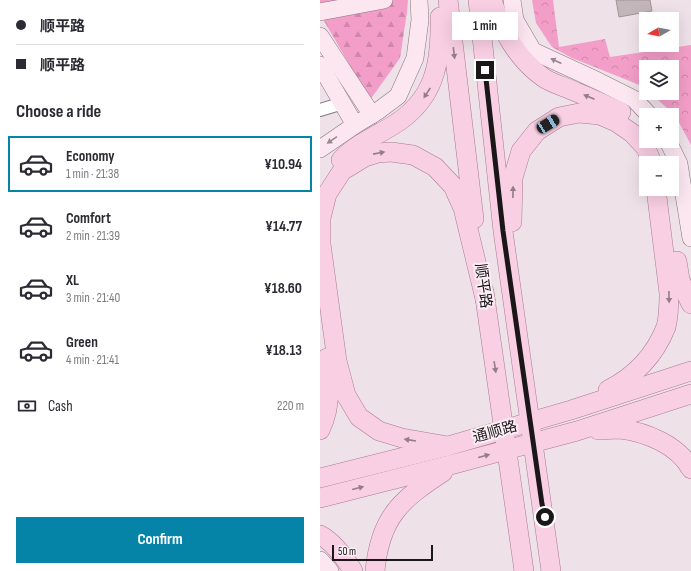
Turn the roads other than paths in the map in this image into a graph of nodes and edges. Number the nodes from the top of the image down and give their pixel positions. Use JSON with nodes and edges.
{"nodes":[{"id":1,"x":384,"y":0,"type":"edge"},
{"id":2,"x":419,"y":0,"type":"edge"},
{"id":3,"x":439,"y":0,"type":"edge"},
{"id":4,"x":448,"y":0,"type":"edge"},
{"id":5,"x":478,"y":0,"type":"edge"},
{"id":6,"x":492,"y":0,"type":"edge"},
{"id":7,"x":512,"y":0,"type":"edge"},
{"id":8,"x":320,"y":12,"type":"edge"},
{"id":9,"x":320,"y":36,"type":"edge"},
{"id":10,"x":320,"y":65,"type":"edge"},
{"id":11,"x":343,"y":103,"type":"junction"},
{"id":12,"x":642,"y":108,"type":"edge"},
{"id":13,"x":320,"y":110,"type":"edge"},
{"id":14,"x":372,"y":115,"type":"junction"},
{"id":15,"x":639,"y":123,"type":"edge"},
{"id":16,"x":355,"y":125,"type":"junction"},
{"id":17,"x":671,"y":148,"type":"edge"},
{"id":18,"x":320,"y":149,"type":"edge"},
{"id":19,"x":649,"y":156,"type":"edge"},
{"id":20,"x":320,"y":190,"type":"edge"},
{"id":21,"x":657,"y":196,"type":"edge"},
{"id":22,"x":668,"y":196,"type":"edge"},
{"id":23,"x":691,"y":238,"type":"edge"},
{"id":24,"x":486,"y":303,"type":"junction"},
{"id":25,"x":691,"y":304,"type":"edge"},
{"id":26,"x":320,"y":305,"type":"edge"},
{"id":27,"x":514,"y":315,"type":"junction"},
{"id":28,"x":691,"y":371,"type":"edge"},
{"id":29,"x":691,"y":394,"type":"edge"},
{"id":30,"x":571,"y":410,"type":"junction"},
{"id":31,"x":320,"y":430,"type":"edge"},
{"id":32,"x":577,"y":431,"type":"junction"},
{"id":33,"x":448,"y":446,"type":"junction"},
{"id":34,"x":454,"y":464,"type":"junction"},
{"id":35,"x":691,"y":469,"type":"edge"},
{"id":36,"x":320,"y":478,"type":"edge"},
{"id":37,"x":320,"y":498,"type":"edge"},
{"id":38,"x":542,"y":504,"type":"junction"},
{"id":39,"x":320,"y":535,"type":"edge"},
{"id":40,"x":320,"y":560,"type":"edge"},
{"id":41,"x":330,"y":571,"type":"edge"},
{"id":42,"x":353,"y":571,"type":"edge"},
{"id":43,"x":375,"y":571,"type":"edge"},
{"id":44,"x":523,"y":571,"type":"edge"},
{"id":45,"x":551,"y":571,"type":"edge"},
{"id":46,"x":559,"y":571,"type":"edge"}],
"edges":[{"from":1,"to":8,"type":"street"},
{"from":2,"to":14,"type":"street"},
{"from":3,"to":20,"type":"main road","one_way":true},
{"from":4,"to":24,"type":"main road","name":"顺平路","one_way":true},
{"from":5,"to":27,"type":"main road","name":"顺平路"},
{"from":15,"to":6,"type":"main road","one_way":true},
{"from":12,"to":7,"type":"street","one_way":true},
{"from":9,"to":14,"type":"street"},
{"from":10,"to":11,"type":"street"},
{"from":11,"to":13,"type":"street"},
{"from":11,"to":16,"type":"street"},
{"from":14,"to":16,"type":"street"},
{"from":16,"to":18,"type":"street","one_way":true},
{"from":17,"to":23,"type":"street"},
{"from":27,"to":19,"type":"main road","one_way":true},
{"from":21,"to":30,"type":"main road","one_way":true},
{"from":22,"to":25,"type":"main road"},
{"from":33,"to":24,"type":"main road","one_way":true},
{"from":24,"to":44,"type":"main road","name":"顺平路","one_way":true},
{"from":26,"to":31,"type":"main road"},
{"from":27,"to":38,"type":"main road","name":"顺平路"},
{"from":28,"to":30,"type":"main road","name":"通顺路"},
{"from":29,"to":32,"type":"main road","name":"通顺路"},
{"from":30,"to":33,"type":"main road","name":"通顺路"},
{"from":34,"to":32,"type":"main road","name":"通顺路","one_way":true},
{"from":32,"to":35,"type":"main road"},
{"from":33,"to":36,"type":"main road","name":"通顺路"},
{"from":37,"to":34,"type":"main road","name":"通顺路","one_way":true},
{"from":34,"to":43,"type":"main road"},
{"from":38,"to":45,"type":"main road","name":"顺平路"},
{"from":38,"to":46,"type":"main road"},
{"from":39,"to":42,"type":"main road"},
{"from":40,"to":41,"type":"street"}]}
